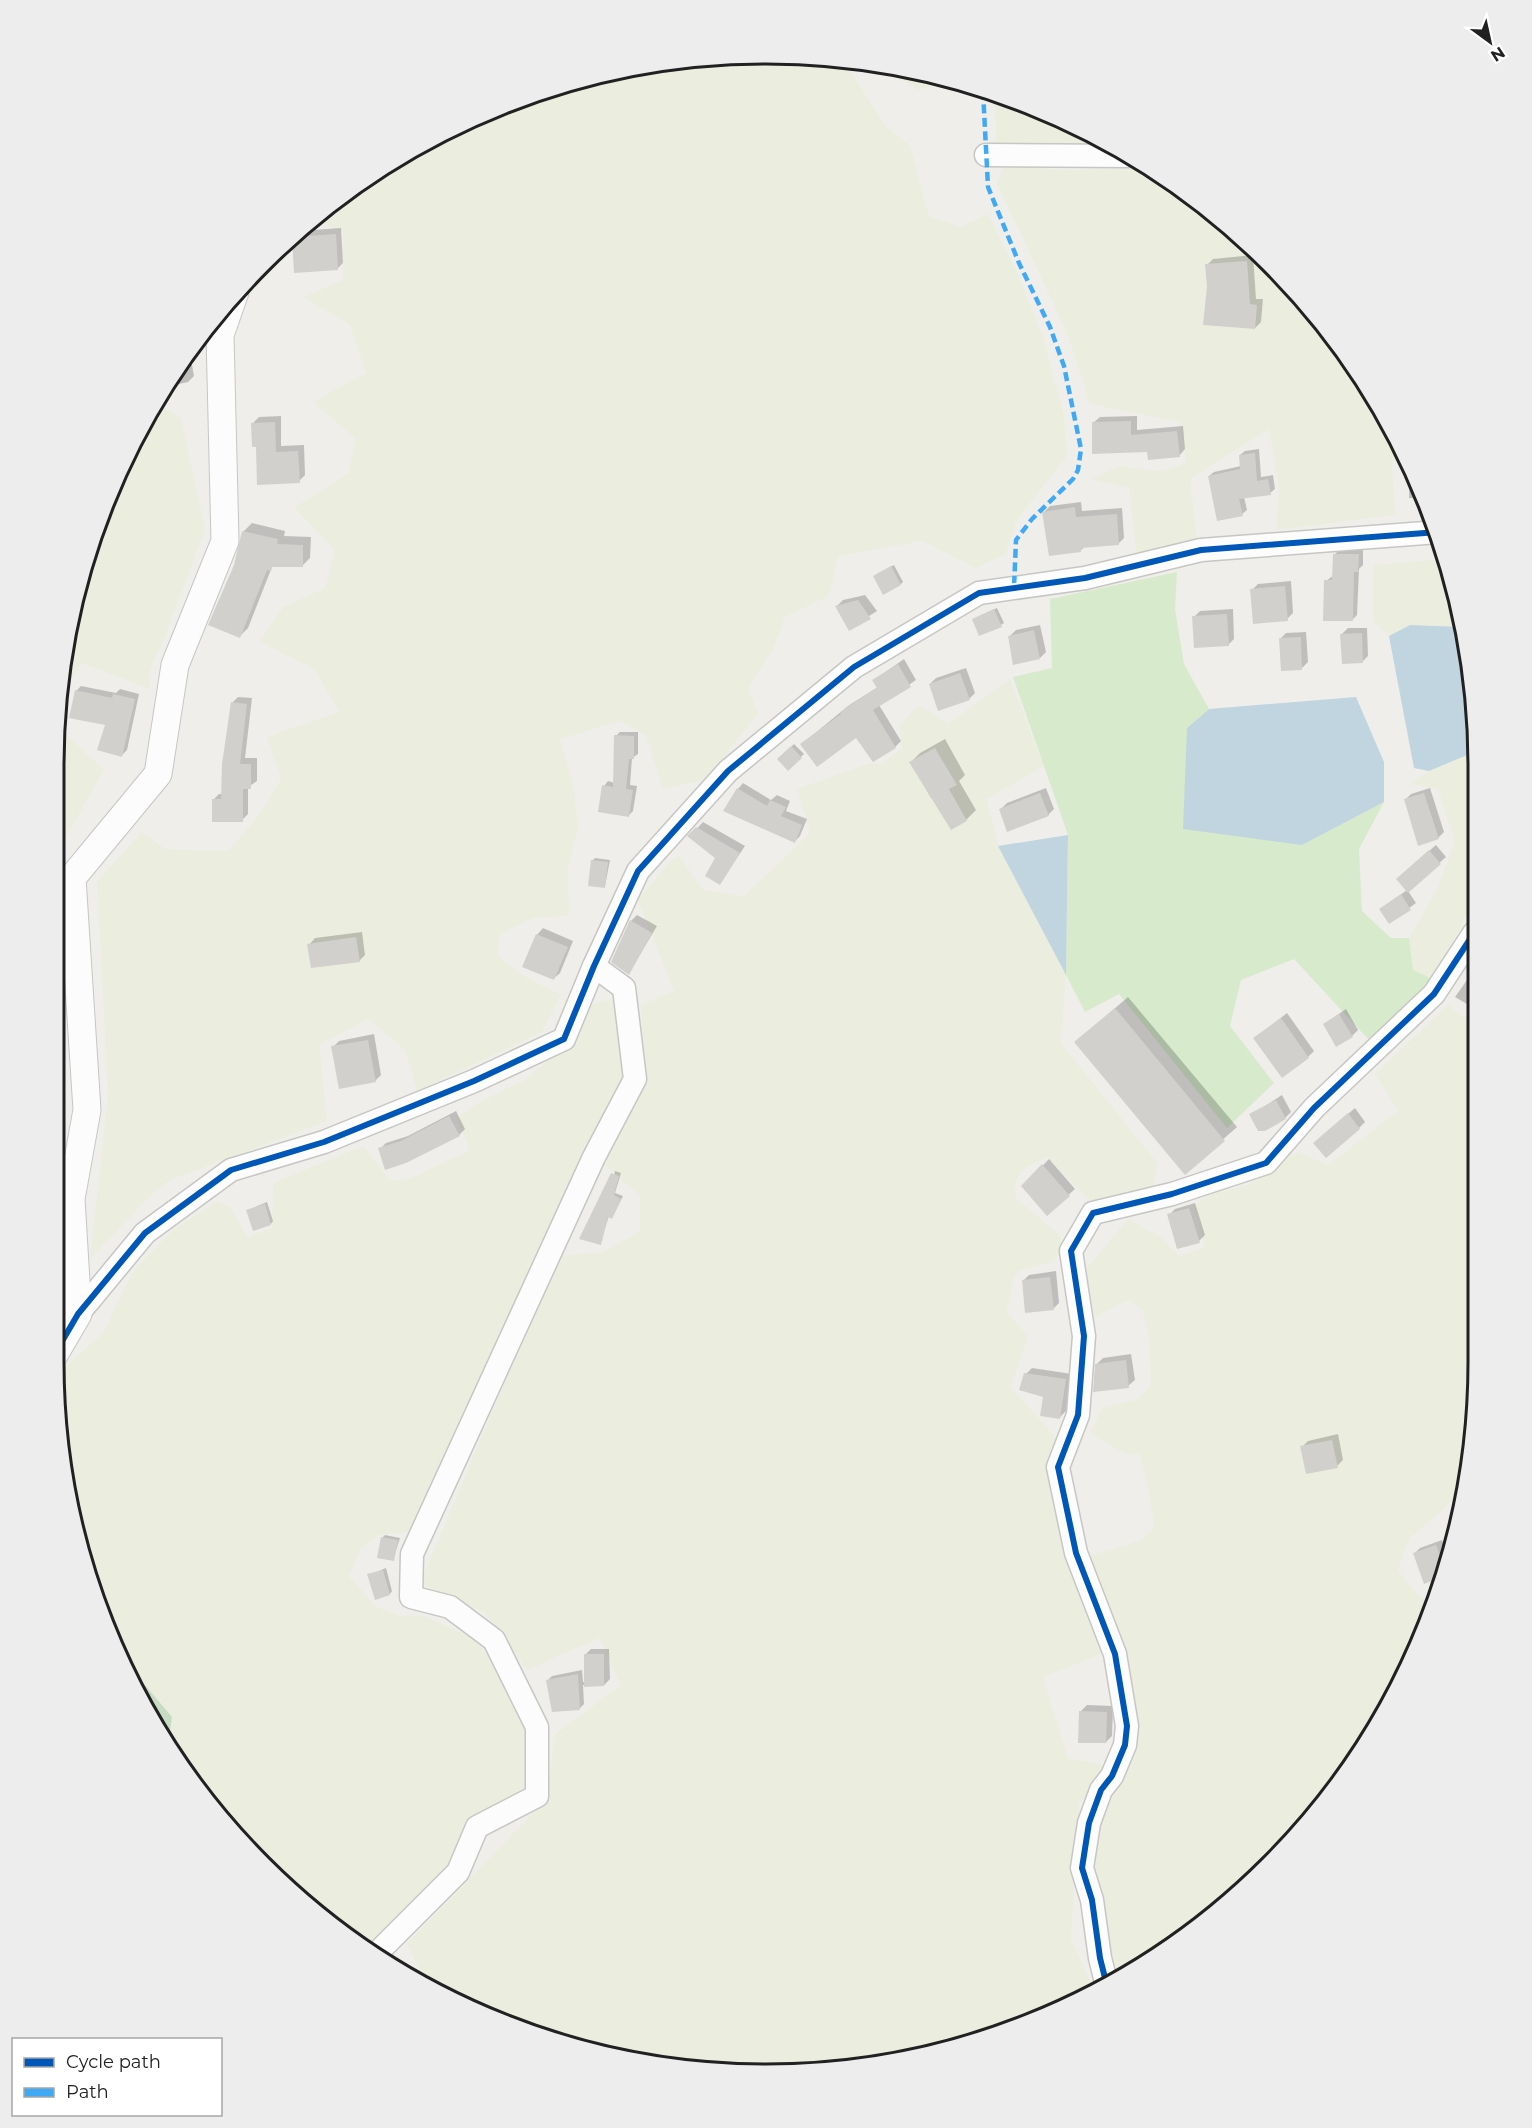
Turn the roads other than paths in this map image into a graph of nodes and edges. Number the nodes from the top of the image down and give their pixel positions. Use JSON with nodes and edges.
{"nodes":[{"id":1,"x":986,"y":155,"type":"dead end"},
{"id":2,"x":1113,"y":156,"type":"edge"},
{"id":3,"x":226,"y":319,"type":"edge"},
{"id":4,"x":1427,"y":533,"type":"edge"},
{"id":5,"x":1468,"y":941,"type":"edge"},
{"id":6,"x":594,"y":966,"type":"junction"},
{"id":7,"x":78,"y":1314,"type":"junction"},
{"id":8,"x":64,"y":1338,"type":"edge"},
{"id":9,"x":381,"y":1949,"type":"edge"},
{"id":10,"x":1105,"y":1976,"type":"edge"}],
"edges":[{"from":1,"to":2,"type":"street"},
{"from":3,"to":7,"type":"street"},
{"from":4,"to":6,"type":"street"},
{"from":5,"to":10,"type":"street"},
{"from":6,"to":7,"type":"street"},
{"from":6,"to":9,"type":"street"},
{"from":7,"to":8,"type":"street"}]}
